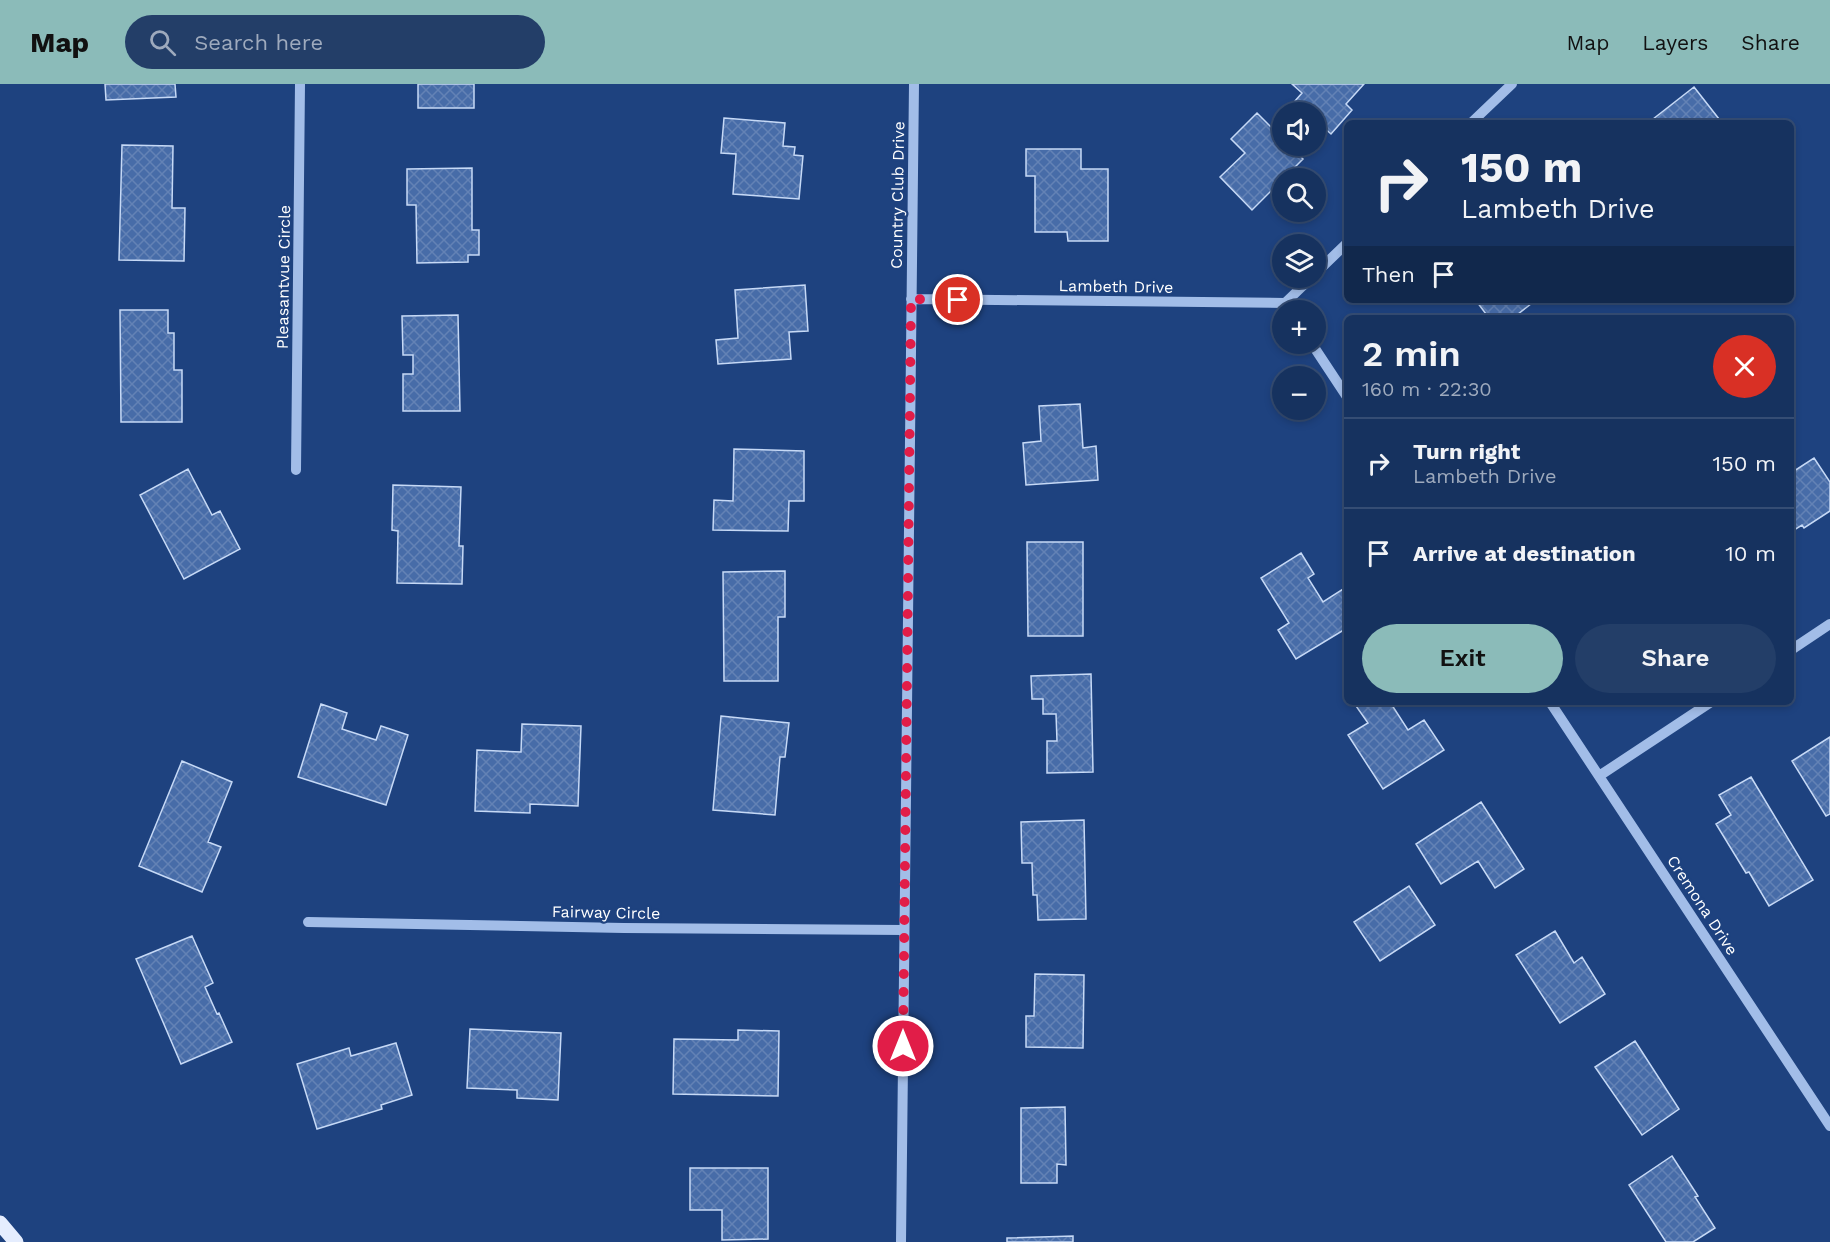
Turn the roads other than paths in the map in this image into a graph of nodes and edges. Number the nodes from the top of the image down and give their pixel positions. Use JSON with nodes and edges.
{"nodes":[{"id":1,"x":300,"y":84,"type":"edge"},
{"id":2,"x":914,"y":84,"type":"edge"},
{"id":3,"x":1512,"y":84,"type":"edge"},
{"id":4,"x":1474,"y":120,"type":"edge"},
{"id":5,"x":1344,"y":246,"type":"edge"},
{"id":6,"x":1326,"y":263,"type":"edge"},
{"id":7,"x":1303,"y":288,"type":"edge"},
{"id":8,"x":911,"y":299,"type":"junction"},
{"id":9,"x":1293,"y":300,"type":"edge"},
{"id":10,"x":1272,"y":307,"type":"edge"},
{"id":11,"x":1318,"y":354,"type":"edge"},
{"id":12,"x":1344,"y":393,"type":"edge"},
{"id":13,"x":296,"y":470,"type":"dead end"},
{"id":14,"x":1830,"y":624,"type":"edge"},
{"id":15,"x":1794,"y":648,"type":"edge"},
{"id":16,"x":1552,"y":705,"type":"edge"},
{"id":17,"x":1706,"y":705,"type":"edge"},
{"id":18,"x":1599,"y":776,"type":"junction"},
{"id":19,"x":308,"y":922,"type":"dead end"},
{"id":20,"x":904,"y":930,"type":"junction"},
{"id":21,"x":1830,"y":1126,"type":"edge"},
{"id":22,"x":0,"y":1222,"type":"edge"},
{"id":23,"x":16,"y":1242,"type":"edge"},
{"id":24,"x":901,"y":1242,"type":"edge"}],
"edges":[{"from":1,"to":13,"type":"street","name":"Pleasantvue Circle"},
{"from":2,"to":8,"type":"street","name":"Country Club Drive"},
{"from":3,"to":4,"type":"street"},
{"from":5,"to":6,"type":"street"},
{"from":7,"to":9,"type":"street","name":"Lambeth Drive"},
{"from":8,"to":10,"type":"street","name":"Lambeth Drive"},
{"from":8,"to":20,"type":"street","name":"Country Club Drive"},
{"from":11,"to":12,"type":"street"},
{"from":14,"to":15,"type":"street"},
{"from":16,"to":18,"type":"street","name":"Cremona Drive"},
{"from":17,"to":18,"type":"street"},
{"from":18,"to":21,"type":"street","name":"Cremona Drive"},
{"from":19,"to":20,"type":"street","name":"Fairway Circle"},
{"from":20,"to":24,"type":"street","name":"Country Club Drive"},
{"from":22,"to":23,"type":"main road"}]}
